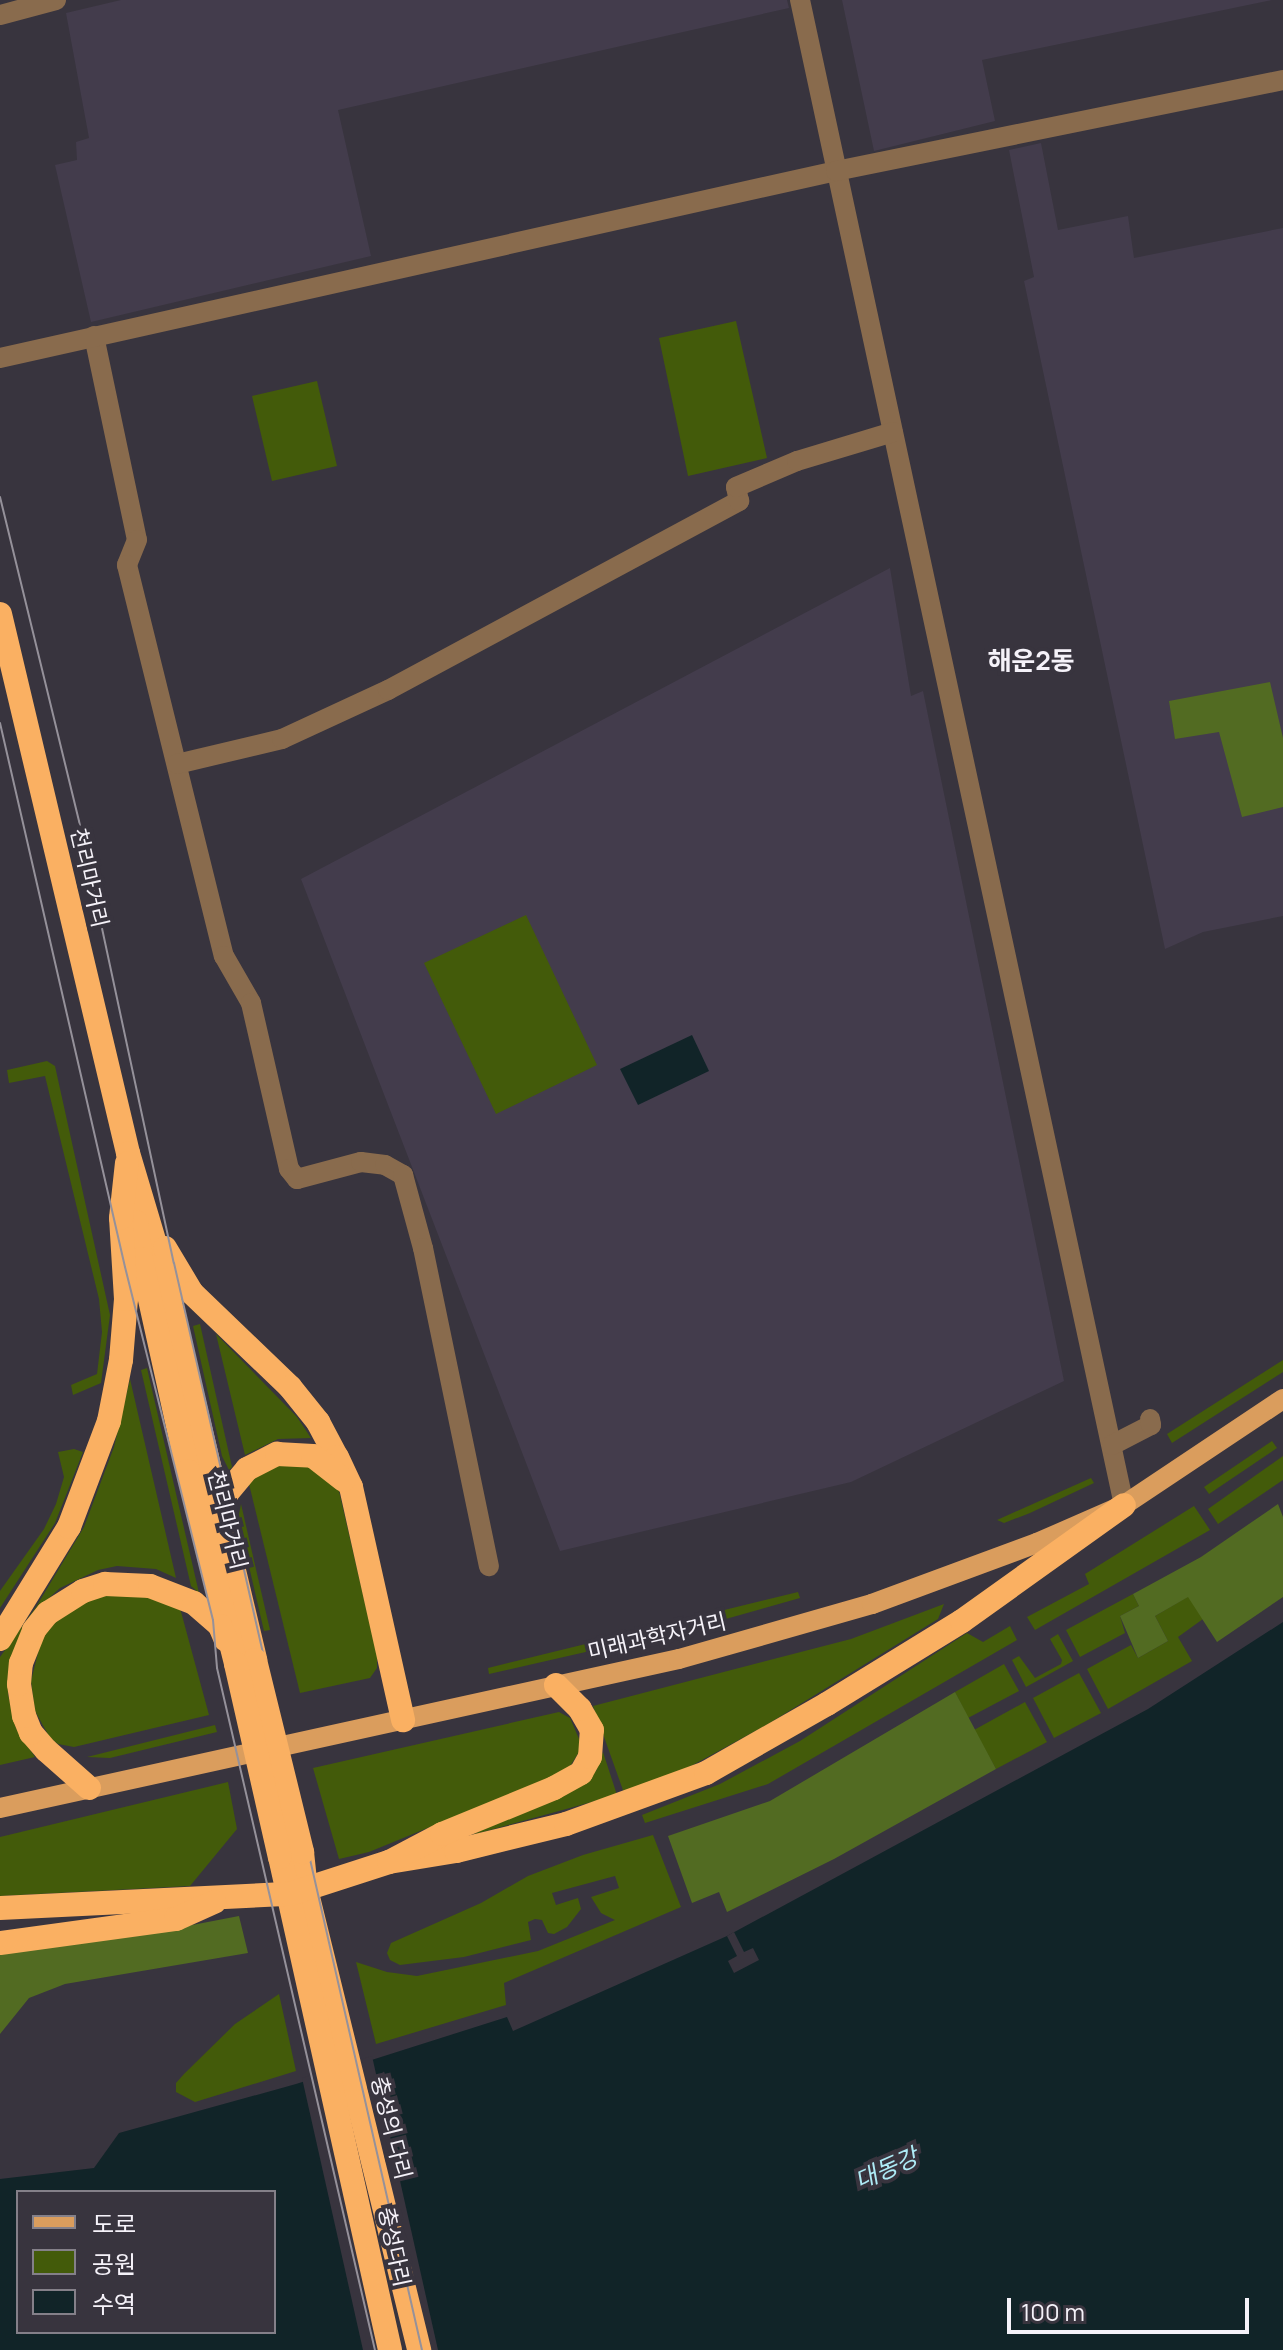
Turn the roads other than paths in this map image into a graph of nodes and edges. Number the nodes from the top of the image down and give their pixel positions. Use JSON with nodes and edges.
{"nodes":[{"id":1,"x":56,"y":0,"type":"edge"},
{"id":2,"x":800,"y":0,"type":"edge"},
{"id":3,"x":0,"y":15,"type":"edge"},
{"id":4,"x":1283,"y":80,"type":"edge"},
{"id":5,"x":836,"y":171,"type":"junction"},
{"id":6,"x":94,"y":336,"type":"junction"},
{"id":7,"x":0,"y":358,"type":"edge"},
{"id":8,"x":893,"y":432,"type":"junction"},
{"id":9,"x":0,"y":614,"type":"edge"},
{"id":10,"x":177,"y":764,"type":"junction"},
{"id":11,"x":128,"y":1153,"type":"junction"},
{"id":12,"x":1283,"y":1399,"type":"edge"},
{"id":13,"x":1150,"y":1419,"type":"dead end"},
{"id":14,"x":1112,"y":1445,"type":"junction"},
{"id":15,"x":351,"y":1487,"type":"junction"},
{"id":16,"x":1124,"y":1505,"type":"junction"},
{"id":17,"x":220,"y":1509,"type":"junction"},
{"id":18,"x":489,"y":1566,"type":"dead end"},
{"id":19,"x":0,"y":1639,"type":"edge"},
{"id":20,"x":245,"y":1662,"type":"junction"},
{"id":21,"x":556,"y":1685,"type":"junction"},
{"id":22,"x":403,"y":1720,"type":"junction"},
{"id":23,"x":89,"y":1788,"type":"junction"},
{"id":24,"x":0,"y":1808,"type":"edge"},
{"id":25,"x":389,"y":1862,"type":"junction"},
{"id":26,"x":298,"y":1892,"type":"junction"},
{"id":27,"x":227,"y":1896,"type":"junction"},
{"id":28,"x":0,"y":1908,"type":"edge"},
{"id":29,"x":304,"y":1919,"type":"junction"},
{"id":30,"x":0,"y":1943,"type":"edge"},
{"id":31,"x":390,"y":2350,"type":"edge"},
{"id":32,"x":419,"y":2350,"type":"edge"}],
"edges":[{"from":1,"to":3,"type":"street"},
{"from":2,"to":5,"type":"street"},
{"from":4,"to":5,"type":"street"},
{"from":5,"to":6,"type":"street"},
{"from":5,"to":8,"type":"street"},
{"from":6,"to":7,"type":"street"},
{"from":6,"to":10,"type":"street"},
{"from":8,"to":10,"type":"street"},
{"from":8,"to":14,"type":"street"},
{"from":9,"to":11,"type":"highway","name":"천리마거리"},
{"from":10,"to":18,"type":"street"},
{"from":11,"to":15,"type":"highway"},
{"from":11,"to":17,"type":"highway","name":"천리마거리"},
{"from":11,"to":19,"type":"highway"},
{"from":11,"to":20,"type":"highway","name":"천리마거리"},
{"from":12,"to":16,"type":"main road","name":"미래과학자거리"},
{"from":13,"to":14,"type":"street"},
{"from":14,"to":16,"type":"street"},
{"from":15,"to":17,"type":"highway"},
{"from":15,"to":22,"type":"highway"},
{"from":16,"to":21,"type":"main road","name":"미래과학자거리"},
{"from":16,"to":25,"type":"highway"},
{"from":17,"to":20,"type":"highway","name":"천리마거리"},
{"from":20,"to":23,"type":"highway"},
{"from":20,"to":26,"type":"highway","bridge":true},
{"from":21,"to":22,"type":"main road","name":"미래과학자거리"},
{"from":21,"to":25,"type":"highway"},
{"from":22,"to":23,"type":"main road","name":"미래과학자거리"},
{"from":23,"to":24,"type":"main road","name":"미래과학자거리"},
{"from":25,"to":26,"type":"highway"},
{"from":26,"to":27,"type":"highway"},
{"from":26,"to":29,"type":"highway"},
{"from":27,"to":28,"type":"highway"},
{"from":27,"to":30,"type":"highway"},
{"from":29,"to":31,"type":"highway","name":"충성다리"},
{"from":29,"to":32,"type":"highway","name":"충성의 다리"}]}
